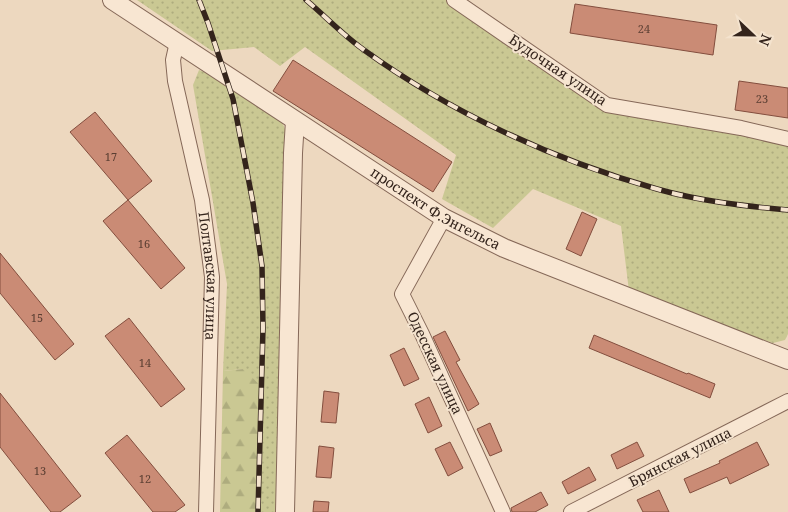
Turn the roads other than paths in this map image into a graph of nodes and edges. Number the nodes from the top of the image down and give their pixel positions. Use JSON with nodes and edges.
{"nodes":[{"id":1,"x":112,"y":0,"type":"edge"},
{"id":2,"x":454,"y":0,"type":"edge"},
{"id":3,"x":176,"y":42,"type":"junction"},
{"id":4,"x":295,"y":121,"type":"junction"},
{"id":5,"x":788,"y":139,"type":"edge"},
{"id":6,"x":444,"y":218,"type":"junction"},
{"id":7,"x":788,"y":360,"type":"edge"},
{"id":8,"x":788,"y":401,"type":"edge"},
{"id":9,"x":206,"y":512,"type":"edge"},
{"id":10,"x":284,"y":512,"type":"edge"},
{"id":11,"x":503,"y":512,"type":"edge"},
{"id":12,"x":571,"y":512,"type":"edge"}],
"edges":[{"from":1,"to":3,"type":"street","name":"проспект Ф.Энгельса"},
{"from":2,"to":5,"type":"street","name":"Будочная улица"},
{"from":3,"to":4,"type":"street","name":"проспект Ф.Энгельса"},
{"from":3,"to":9,"type":"street","name":"Полтавская улица"},
{"from":4,"to":6,"type":"street","name":"проспект Ф.Энгельса"},
{"from":4,"to":10,"type":"street"},
{"from":6,"to":7,"type":"street","name":"проспект Ф.Энгельса"},
{"from":6,"to":11,"type":"street","name":"Одесская улица"},
{"from":8,"to":12,"type":"street","name":"Брянская улица"}]}
